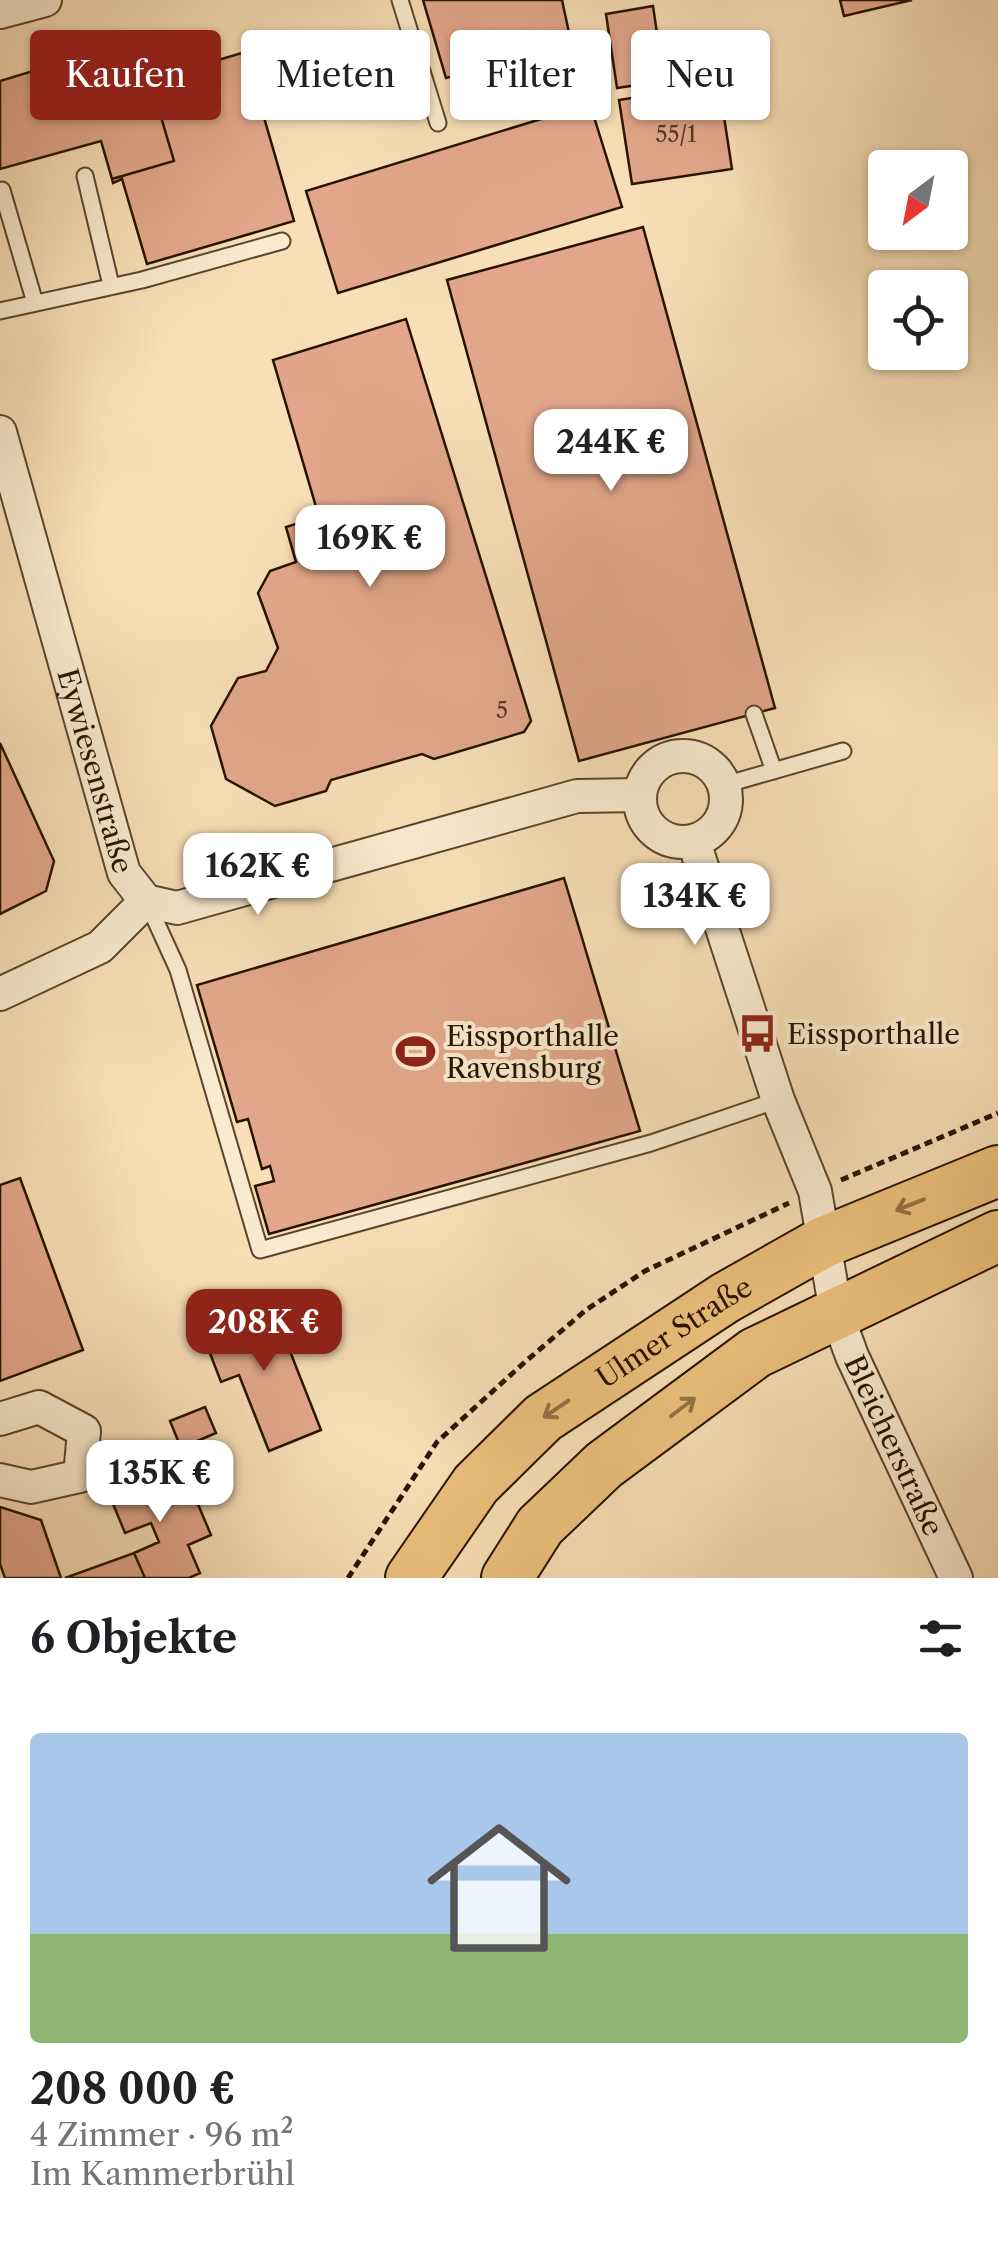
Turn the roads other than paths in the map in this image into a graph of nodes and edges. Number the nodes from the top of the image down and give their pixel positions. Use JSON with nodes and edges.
{"nodes":[{"id":1,"x":45,"y":0,"type":"edge"},
{"id":2,"x":400,"y":0,"type":"edge"},
{"id":3,"x":0,"y":12,"type":"edge"},
{"id":4,"x":438,"y":123,"type":"dead end"},
{"id":5,"x":85,"y":176,"type":"dead end"},
{"id":6,"x":2,"y":190,"type":"edge"},
{"id":7,"x":282,"y":241,"type":"dead end"},
{"id":8,"x":111,"y":285,"type":"junction"},
{"id":9,"x":35,"y":302,"type":"junction"},
{"id":10,"x":0,"y":311,"type":"edge"},
{"id":11,"x":0,"y":432,"type":"edge"},
{"id":12,"x":754,"y":714,"type":"dead end"},
{"id":13,"x":843,"y":751,"type":"dead end"},
{"id":14,"x":774,"y":771,"type":"junction"},
{"id":15,"x":724,"y":785,"type":"junction"},
{"id":16,"x":640,"y":795,"type":"junction"},
{"id":17,"x":694,"y":842,"type":"junction"},
{"id":18,"x":146,"y":900,"type":"junction"},
{"id":19,"x":0,"y":994,"type":"edge"},
{"id":20,"x":778,"y":1100,"type":"junction"},
{"id":21,"x":998,"y":1171,"type":"edge"},
{"id":22,"x":998,"y":1236,"type":"edge"},
{"id":23,"x":824,"y":1242,"type":"junction"},
{"id":24,"x":836,"y":1312,"type":"junction"},
{"id":25,"x":0,"y":1419,"type":"edge"},
{"id":26,"x":0,"y":1480,"type":"edge"},
{"id":27,"x":411,"y":1578,"type":"edge"},
{"id":28,"x":506,"y":1578,"type":"edge"},
{"id":29,"x":956,"y":1578,"type":"edge"}],
"edges":[{"from":1,"to":3,"type":"street"},
{"from":2,"to":4,"type":"lane"},
{"from":5,"to":8,"type":"lane"},
{"from":6,"to":9,"type":"lane"},
{"from":7,"to":8,"type":"lane"},
{"from":8,"to":9,"type":"lane"},
{"from":9,"to":10,"type":"lane"},
{"from":11,"to":18,"type":"street","name":"Eywiesenstraße"},
{"from":12,"to":14,"type":"lane"},
{"from":13,"to":14,"type":"lane"},
{"from":14,"to":15,"type":"lane"},
{"from":15,"to":16,"type":"street"},
{"from":15,"to":17,"type":"street"},
{"from":16,"to":17,"type":"street"},
{"from":16,"to":18,"type":"street","name":"Eywiesenstraße"},
{"from":17,"to":20,"type":"street"},
{"from":18,"to":19,"type":"street"},
{"from":18,"to":20,"type":"lane"},
{"from":20,"to":23,"type":"street"},
{"from":21,"to":23,"type":"main road","name":"Ulmer Straße","one_way":true},
{"from":22,"to":24,"type":"main road"},
{"from":23,"to":24,"type":"street","name":"Bleicherstraße"},
{"from":23,"to":27,"type":"main road","name":"Ulmer Straße","one_way":true},
{"from":28,"to":24,"type":"main road","one_way":true},
{"from":24,"to":29,"type":"street","name":"Bleicherstraße"},
{"from":25,"to":26,"type":"street"}]}
